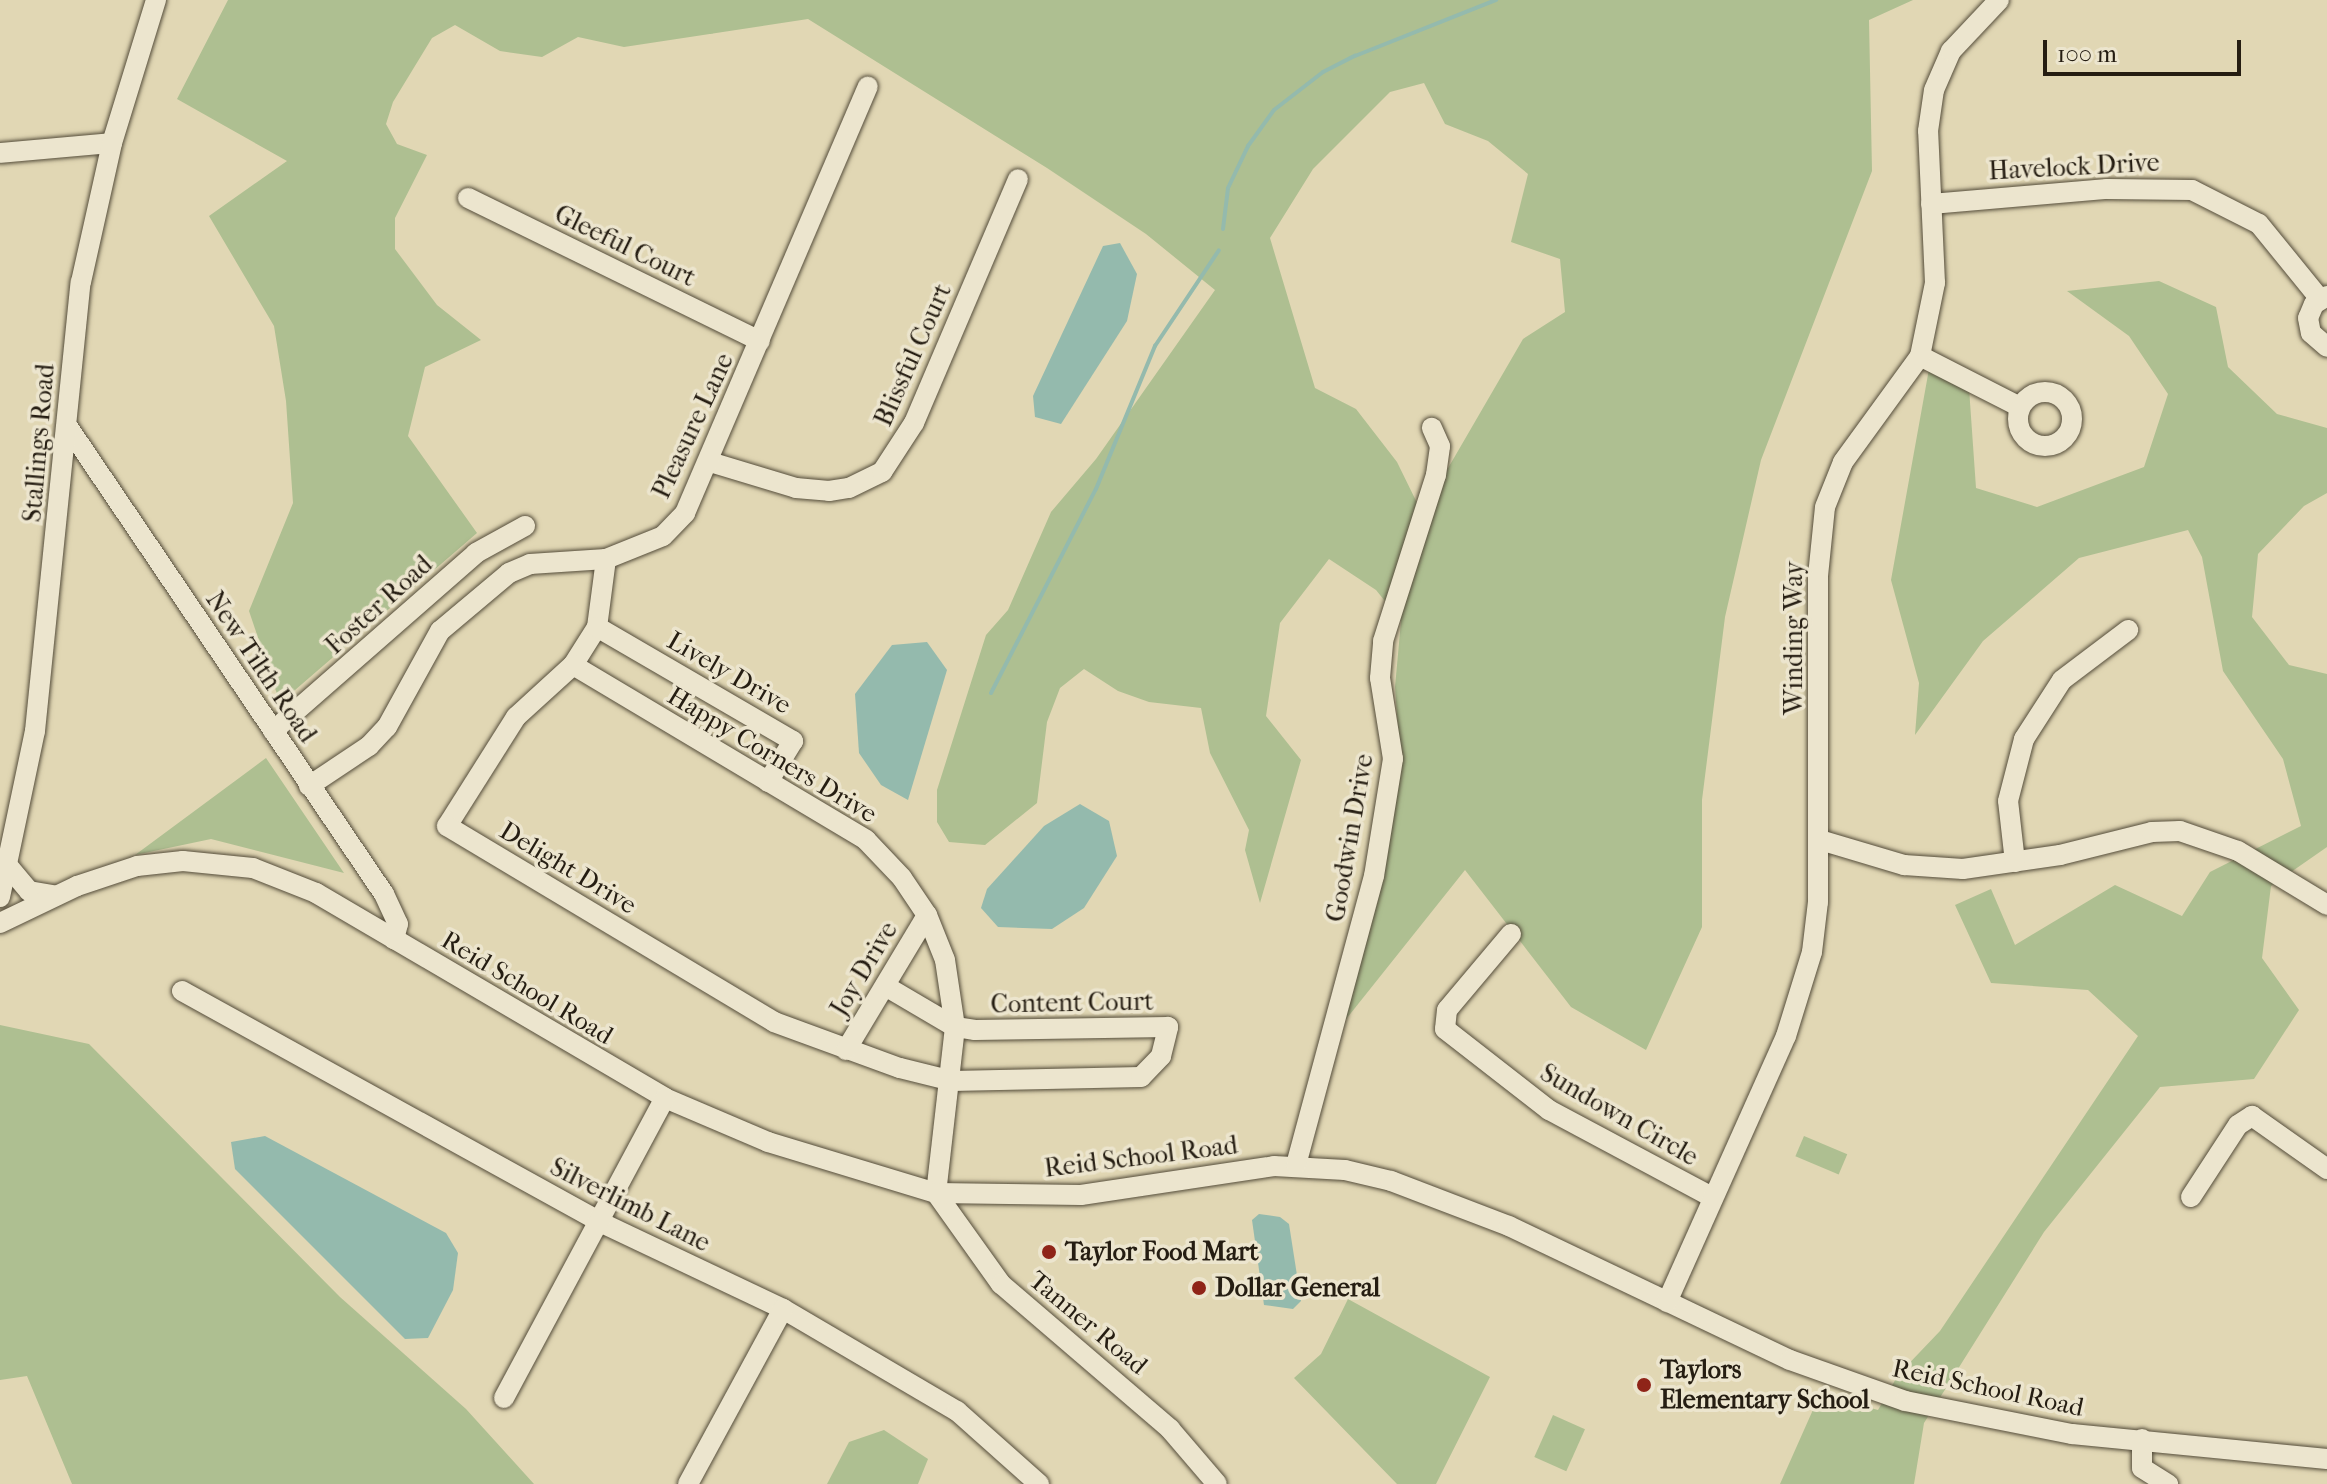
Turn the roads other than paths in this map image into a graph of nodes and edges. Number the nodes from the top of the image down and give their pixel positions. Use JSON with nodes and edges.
{"nodes":[{"id":1,"x":156,"y":0,"type":"edge"},
{"id":2,"x":1999,"y":0,"type":"edge"},
{"id":3,"x":868,"y":87,"type":"dead end"},
{"id":4,"x":112,"y":143,"type":"junction"},
{"id":5,"x":0,"y":153,"type":"edge"},
{"id":6,"x":1018,"y":179,"type":"dead end"},
{"id":7,"x":468,"y":198,"type":"dead end"},
{"id":8,"x":1931,"y":204,"type":"junction"},
{"id":9,"x":2324,"y":297,"type":"edge"},
{"id":10,"x":760,"y":341,"type":"junction"},
{"id":11,"x":2327,"y":347,"type":"edge"},
{"id":12,"x":1920,"y":356,"type":"junction"},
{"id":13,"x":2020,"y":407,"type":"dead end"},
{"id":14,"x":68,"y":427,"type":"junction"},
{"id":15,"x":1432,"y":428,"type":"dead end"},
{"id":16,"x":710,"y":462,"type":"junction"},
{"id":17,"x":525,"y":526,"type":"dead end"},
{"id":18,"x":606,"y":559,"type":"junction"},
{"id":19,"x":597,"y":627,"type":"junction"},
{"id":20,"x":2128,"y":630,"type":"dead end"},
{"id":21,"x":573,"y":665,"type":"junction"},
{"id":22,"x":273,"y":731,"type":"junction"},
{"id":23,"x":768,"y":782,"type":"junction"},
{"id":24,"x":309,"y":786,"type":"junction"},
{"id":25,"x":1820,"y":840,"type":"junction"},
{"id":26,"x":2015,"y":862,"type":"junction"},
{"id":27,"x":8,"y":866,"type":"junction"},
{"id":28,"x":56,"y":896,"type":"junction"},
{"id":29,"x":0,"y":897,"type":"edge"},
{"id":30,"x":2327,"y":905,"type":"edge"},
{"id":31,"x":927,"y":915,"type":"junction"},
{"id":32,"x":0,"y":923,"type":"edge"},
{"id":33,"x":1511,"y":934,"type":"dead end"},
{"id":34,"x":394,"y":939,"type":"junction"},
{"id":35,"x":885,"y":986,"type":"junction"},
{"id":36,"x":182,"y":991,"type":"dead end"},
{"id":37,"x":955,"y":1027,"type":"junction"},
{"id":38,"x":846,"y":1050,"type":"junction"},
{"id":39,"x":952,"y":1081,"type":"junction"},
{"id":40,"x":665,"y":1098,"type":"junction"},
{"id":41,"x":1296,"y":1165,"type":"junction"},
{"id":42,"x":2327,"y":1169,"type":"edge"},
{"id":43,"x":936,"y":1193,"type":"junction"},
{"id":44,"x":1712,"y":1197,"type":"junction"},
{"id":45,"x":2191,"y":1197,"type":"dead end"},
{"id":46,"x":602,"y":1223,"type":"junction"},
{"id":47,"x":1667,"y":1302,"type":"junction"},
{"id":48,"x":783,"y":1309,"type":"junction"},
{"id":49,"x":504,"y":1398,"type":"dead end"},
{"id":50,"x":2142,"y":1439,"type":"junction"},
{"id":51,"x":2327,"y":1459,"type":"edge"},
{"id":52,"x":2140,"y":1476,"type":"edge"},
{"id":53,"x":688,"y":1484,"type":"edge"},
{"id":54,"x":1039,"y":1484,"type":"edge"},
{"id":55,"x":1217,"y":1484,"type":"edge"},
{"id":56,"x":2168,"y":1484,"type":"edge"}],
"edges":[{"from":1,"to":4,"type":"street","name":"Stallings Road"},
{"from":2,"to":8,"type":"street","name":"Winding Way"},
{"from":3,"to":10,"type":"street","name":"Pleasure Lane"},
{"from":4,"to":5,"type":"street"},
{"from":4,"to":14,"type":"street","name":"Stallings Road"},
{"from":6,"to":16,"type":"street","name":"Blissful Court"},
{"from":7,"to":10,"type":"street","name":"Gleeful Court"},
{"from":8,"to":9,"type":"street","name":"Havelock Drive"},
{"from":8,"to":12,"type":"street","name":"Winding Way"},
{"from":9,"to":11,"type":"street","name":"Havelock Drive"},
{"from":10,"to":16,"type":"street","name":"Pleasure Lane"},
{"from":12,"to":13,"type":"street"},
{"from":12,"to":25,"type":"street","name":"Winding Way"},
{"from":14,"to":22,"type":"street","name":"New Tilth Road"},
{"from":14,"to":27,"type":"street","name":"Stallings Road"},
{"from":15,"to":41,"type":"street","name":"Goodwin Drive"},
{"from":16,"to":18,"type":"street","name":"Pleasure Lane"},
{"from":17,"to":22,"type":"street","name":"Foster Road"},
{"from":18,"to":19,"type":"street","name":"Delight Drive"},
{"from":18,"to":24,"type":"street","name":"Pleasure Lane"},
{"from":19,"to":21,"type":"street","name":"Delight Drive"},
{"from":19,"to":23,"type":"street","name":"Lively Drive"},
{"from":20,"to":26,"type":"street"},
{"from":21,"to":23,"type":"street","name":"Happy Corners Drive"},
{"from":21,"to":38,"type":"street","name":"Delight Drive"},
{"from":22,"to":24,"type":"street","name":"New Tilth Road"},
{"from":23,"to":31,"type":"street","name":"Happy Corners Drive"},
{"from":24,"to":34,"type":"street","name":"New Tilth Road"},
{"from":25,"to":26,"type":"street"},
{"from":25,"to":44,"type":"street","name":"Winding Way"},
{"from":26,"to":30,"type":"street"},
{"from":27,"to":28,"type":"street"},
{"from":27,"to":29,"type":"street","name":"Stallings Road"},
{"from":28,"to":32,"type":"street","name":"Reid School Road"},
{"from":28,"to":34,"type":"street","name":"Reid School Road"},
{"from":31,"to":35,"type":"street","name":"Joy Drive"},
{"from":31,"to":37,"type":"street","name":"Happy Corners Drive"},
{"from":33,"to":44,"type":"street","name":"Sundown Circle"},
{"from":34,"to":40,"type":"street","name":"Reid School Road"},
{"from":35,"to":37,"type":"street","name":"Content Court"},
{"from":35,"to":38,"type":"street","name":"Joy Drive"},
{"from":36,"to":46,"type":"street","name":"Silverlimb Lane"},
{"from":37,"to":39,"type":"street","name":"Happy Corners Drive"},
{"from":37,"to":39,"type":"street","name":"Content Court"},
{"from":38,"to":39,"type":"street","name":"Delight Drive"},
{"from":39,"to":43,"type":"street","name":"Happy Corners Drive"},
{"from":40,"to":43,"type":"street","name":"Reid School Road"},
{"from":40,"to":46,"type":"street"},
{"from":41,"to":43,"type":"street","name":"Reid School Road"},
{"from":41,"to":47,"type":"street","name":"Reid School Road"},
{"from":42,"to":45,"type":"street"},
{"from":43,"to":55,"type":"street","name":"Tanner Road"},
{"from":44,"to":47,"type":"street","name":"Winding Way"},
{"from":46,"to":48,"type":"street","name":"Silverlimb Lane"},
{"from":46,"to":49,"type":"street"},
{"from":47,"to":50,"type":"street","name":"Reid School Road"},
{"from":48,"to":53,"type":"street"},
{"from":48,"to":54,"type":"street","name":"Silverlimb Lane"},
{"from":50,"to":51,"type":"street","name":"Reid School Road"},
{"from":50,"to":52,"type":"street"},
{"from":52,"to":56,"type":"street"}]}
